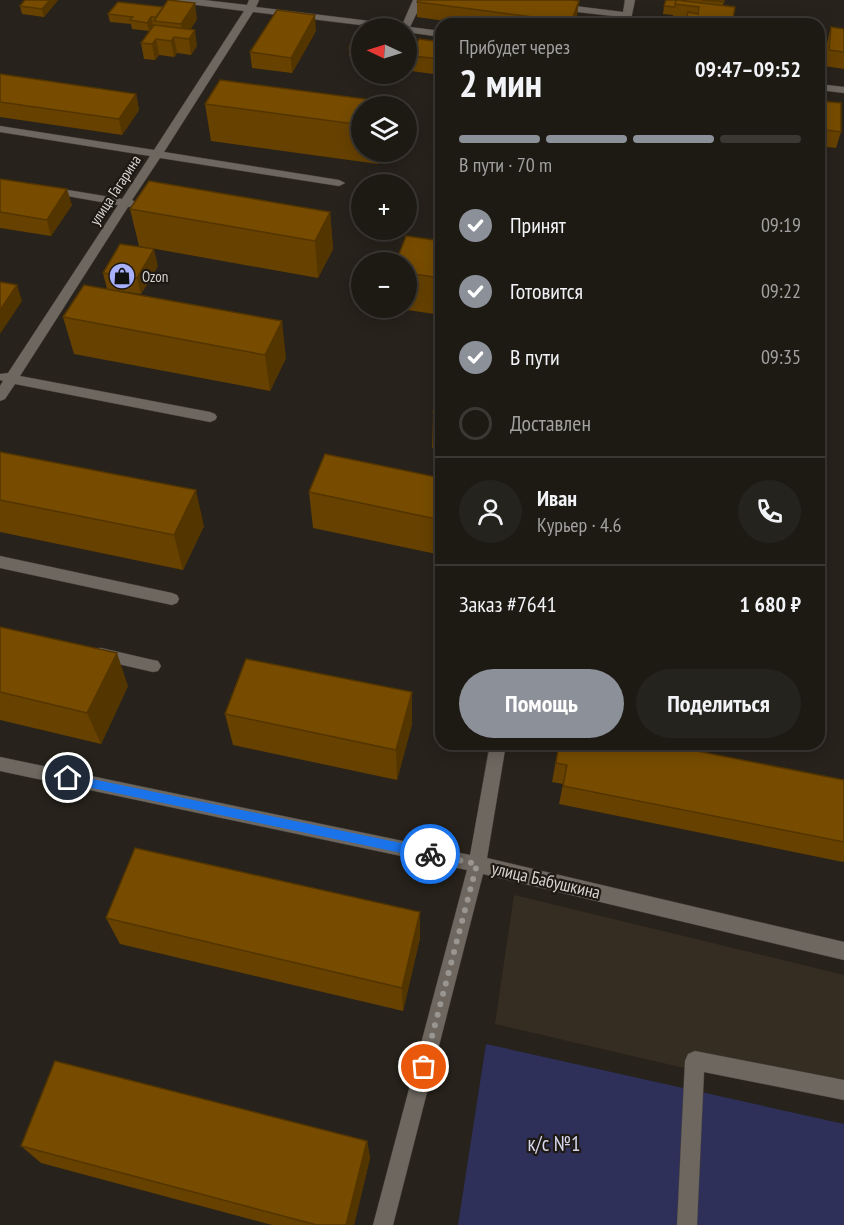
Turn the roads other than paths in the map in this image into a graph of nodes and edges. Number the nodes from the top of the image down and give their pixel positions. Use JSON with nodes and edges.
{"nodes":[{"id":1,"x":181,"y":0,"type":"edge"},
{"id":2,"x":418,"y":0,"type":"edge"},
{"id":3,"x":630,"y":0,"type":"edge"},
{"id":4,"x":252,"y":4,"type":"edge"},
{"id":5,"x":550,"y":5,"type":"edge"},
{"id":6,"x":410,"y":18,"type":"edge"},
{"id":7,"x":621,"y":18,"type":"edge"},
{"id":8,"x":626,"y":18,"type":"edge"},
{"id":9,"x":351,"y":20,"type":"edge"},
{"id":10,"x":417,"y":31,"type":"edge"},
{"id":11,"x":435,"y":33,"type":"edge"},
{"id":12,"x":825,"y":88,"type":"edge"},
{"id":13,"x":844,"y":90,"type":"edge"},
{"id":14,"x":0,"y":129,"type":"edge"},
{"id":15,"x":157,"y":154,"type":"junction"},
{"id":16,"x":339,"y":183,"type":"dead end"},
{"id":17,"x":34,"y":188,"type":"edge"},
{"id":18,"x":125,"y":202,"type":"junction"},
{"id":19,"x":149,"y":206,"type":"edge"},
{"id":20,"x":5,"y":378,"type":"edge"},
{"id":21,"x":0,"y":396,"type":"edge"},
{"id":22,"x":210,"y":417,"type":"dead end"},
{"id":23,"x":0,"y":562,"type":"edge"},
{"id":24,"x":172,"y":599,"type":"dead end"},
{"id":25,"x":87,"y":651,"type":"edge"},
{"id":26,"x":153,"y":666,"type":"dead end"},
{"id":27,"x":497,"y":750,"type":"edge"},
{"id":28,"x":0,"y":764,"type":"edge"},
{"id":29,"x":477,"y":864,"type":"junction"},
{"id":30,"x":844,"y":951,"type":"edge"},
{"id":31,"x":844,"y":1090,"type":"edge"},
{"id":32,"x":383,"y":1225,"type":"edge"},
{"id":33,"x":687,"y":1225,"type":"edge"}],
"edges":[{"from":1,"to":4,"type":"street"},
{"from":2,"to":6,"type":"street"},
{"from":3,"to":8,"type":"street"},
{"from":4,"to":9,"type":"street"},
{"from":4,"to":15,"type":"street","name":"улица Гагарина"},
{"from":5,"to":7,"type":"street"},
{"from":10,"to":11,"type":"street"},
{"from":12,"to":13,"type":"street"},
{"from":14,"to":15,"type":"street"},
{"from":15,"to":16,"type":"street"},
{"from":15,"to":18,"type":"street","name":"улица Гагарина"},
{"from":17,"to":18,"type":"street"},
{"from":18,"to":19,"type":"street"},
{"from":18,"to":20,"type":"street","name":"улица Гагарина"},
{"from":20,"to":21,"type":"street","name":"улица Гагарина"},
{"from":20,"to":22,"type":"street"},
{"from":23,"to":24,"type":"street"},
{"from":25,"to":26,"type":"street"},
{"from":27,"to":29,"type":"street"},
{"from":28,"to":29,"type":"street","name":"улица Бабушкина"},
{"from":29,"to":30,"type":"street","name":"улица Бабушкина"},
{"from":29,"to":32,"type":"street"},
{"from":31,"to":33,"type":"street"}]}
